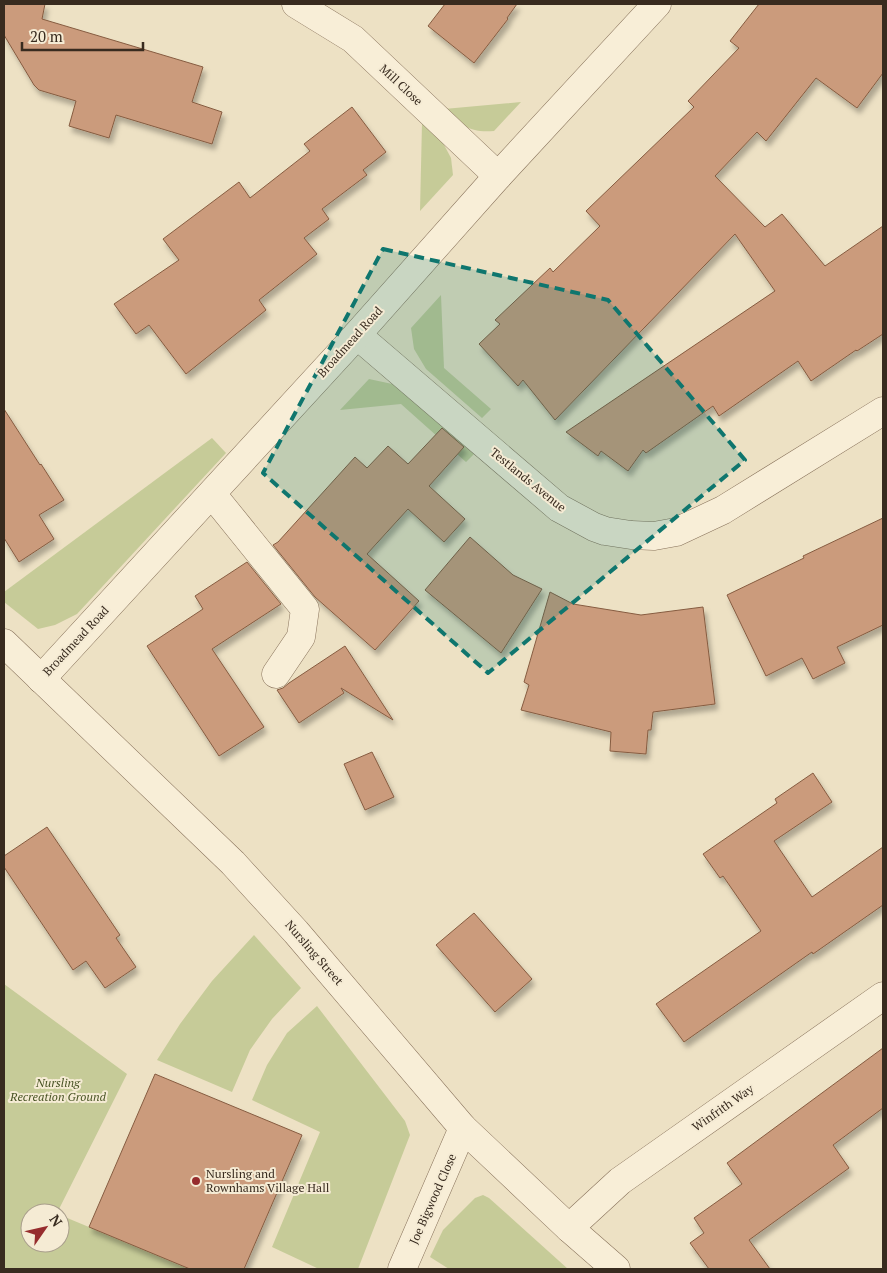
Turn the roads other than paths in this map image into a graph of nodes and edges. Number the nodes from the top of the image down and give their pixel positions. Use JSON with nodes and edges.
{"nodes":[{"id":1,"x":296,"y":4,"type":"edge"},
{"id":2,"x":657,"y":4,"type":"edge"},
{"id":3,"x":498,"y":176,"type":"junction"},
{"id":4,"x":357,"y":335,"type":"junction"},
{"id":5,"x":883,"y":411,"type":"edge"},
{"id":6,"x":212,"y":494,"type":"junction"},
{"id":7,"x":4,"y":643,"type":"edge"},
{"id":8,"x":276,"y":674,"type":"dead end"},
{"id":9,"x":41,"y":679,"type":"junction"},
{"id":10,"x":883,"y":996,"type":"edge"},
{"id":11,"x":464,"y":1128,"type":"junction"},
{"id":12,"x":568,"y":1228,"type":"junction"},
{"id":13,"x":402,"y":1269,"type":"edge"},
{"id":14,"x":616,"y":1269,"type":"edge"}],
"edges":[{"from":1,"to":3,"type":"street","name":"Mill Close"},
{"from":2,"to":3,"type":"street","name":"Broadmead Road"},
{"from":3,"to":4,"type":"street","name":"Broadmead Road"},
{"from":4,"to":5,"type":"street","name":"Testlands Avenue"},
{"from":4,"to":6,"type":"street","name":"Broadmead Road"},
{"from":6,"to":8,"type":"street"},
{"from":6,"to":9,"type":"street","name":"Broadmead Road"},
{"from":7,"to":9,"type":"street","name":"Nursling Street"},
{"from":9,"to":11,"type":"street","name":"Nursling Street"},
{"from":10,"to":12,"type":"street","name":"Winfrith Way"},
{"from":11,"to":12,"type":"street","name":"Nursling Street"},
{"from":11,"to":13,"type":"street","name":"Joe Bigwood Close"},
{"from":12,"to":14,"type":"street","name":"Nursling Street"}]}
